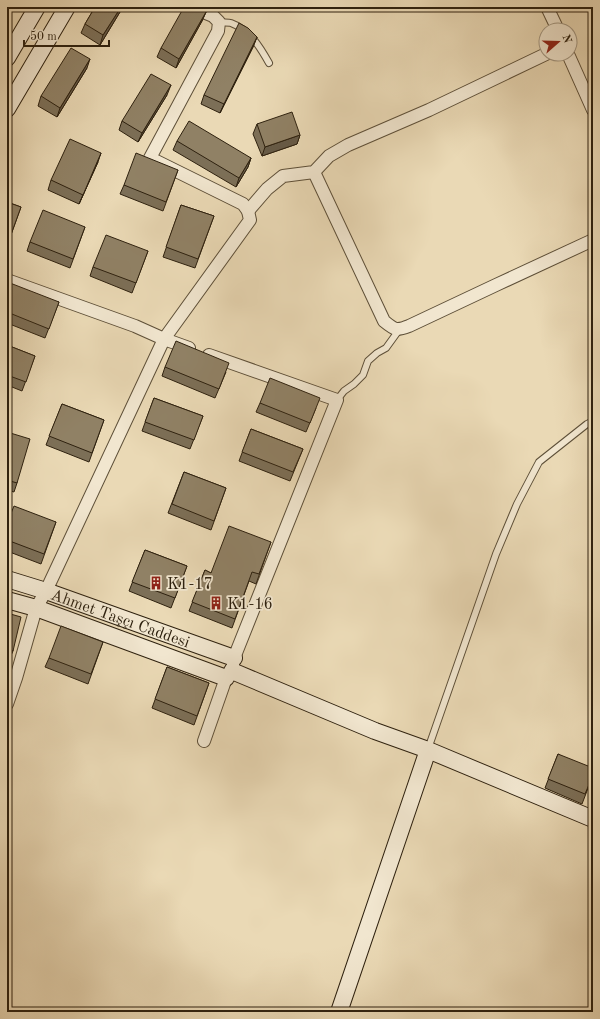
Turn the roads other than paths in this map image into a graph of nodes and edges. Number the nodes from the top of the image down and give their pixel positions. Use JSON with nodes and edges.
{"nodes":[{"id":1,"x":37,"y":7,"type":"edge"},
{"id":2,"x":67,"y":7,"type":"edge"},
{"id":3,"x":191,"y":7,"type":"edge"},
{"id":4,"x":547,"y":7,"type":"edge"},
{"id":5,"x":219,"y":22,"type":"junction"},
{"id":6,"x":554,"y":22,"type":"edge"},
{"id":7,"x":7,"y":58,"type":"edge"},
{"id":8,"x":538,"y":58,"type":"edge"},
{"id":9,"x":572,"y":62,"type":"edge"},
{"id":10,"x":269,"y":63,"type":"dead end"},
{"id":11,"x":7,"y":109,"type":"edge"},
{"id":12,"x":593,"y":110,"type":"edge"},
{"id":13,"x":314,"y":172,"type":"junction"},
{"id":14,"x":248,"y":211,"type":"junction"},
{"id":15,"x":593,"y":240,"type":"edge"},
{"id":16,"x":7,"y":280,"type":"edge"},
{"id":17,"x":399,"y":330,"type":"junction"},
{"id":18,"x":164,"y":340,"type":"junction"},
{"id":19,"x":336,"y":400,"type":"junction"},
{"id":20,"x":593,"y":420,"type":"edge"},
{"id":21,"x":7,"y":579,"type":"edge"},
{"id":22,"x":46,"y":590,"type":"junction"},
{"id":23,"x":7,"y":600,"type":"edge"},
{"id":24,"x":36,"y":608,"type":"junction"},
{"id":25,"x":231,"y":669,"type":"junction"},
{"id":26,"x":12,"y":677,"type":"edge"},
{"id":27,"x":7,"y":704,"type":"edge"},
{"id":28,"x":204,"y":741,"type":"dead end"},
{"id":29,"x":428,"y":750,"type":"junction"},
{"id":30,"x":593,"y":819,"type":"edge"},
{"id":31,"x":339,"y":1012,"type":"edge"}],
"edges":[{"from":1,"to":7,"type":"street"},
{"from":2,"to":11,"type":"street"},
{"from":3,"to":5,"type":"street"},
{"from":4,"to":6,"type":"street"},
{"from":5,"to":10,"type":"lane"},
{"from":5,"to":14,"type":"street"},
{"from":8,"to":13,"type":"street"},
{"from":9,"to":12,"type":"street"},
{"from":13,"to":14,"type":"street"},
{"from":13,"to":17,"type":"street"},
{"from":14,"to":18,"type":"street"},
{"from":15,"to":17,"type":"street"},
{"from":16,"to":18,"type":"street"},
{"from":17,"to":19,"type":"lane"},
{"from":18,"to":19,"type":"street"},
{"from":18,"to":22,"type":"street"},
{"from":19,"to":25,"type":"street"},
{"from":20,"to":29,"type":"lane"},
{"from":21,"to":22,"type":"street","name":"Ahmet Taşçı Caddesi"},
{"from":22,"to":24,"type":"street"},
{"from":22,"to":25,"type":"street","name":"Ahmet Taşçı Caddesi"},
{"from":23,"to":24,"type":"street","name":"Ahmet Taşçı Caddesi"},
{"from":24,"to":25,"type":"street","name":"Ahmet Taşçı Caddesi"},
{"from":24,"to":26,"type":"street"},
{"from":25,"to":28,"type":"street"},
{"from":25,"to":29,"type":"street"},
{"from":26,"to":27,"type":"street"},
{"from":29,"to":30,"type":"street"},
{"from":29,"to":31,"type":"street"}]}
